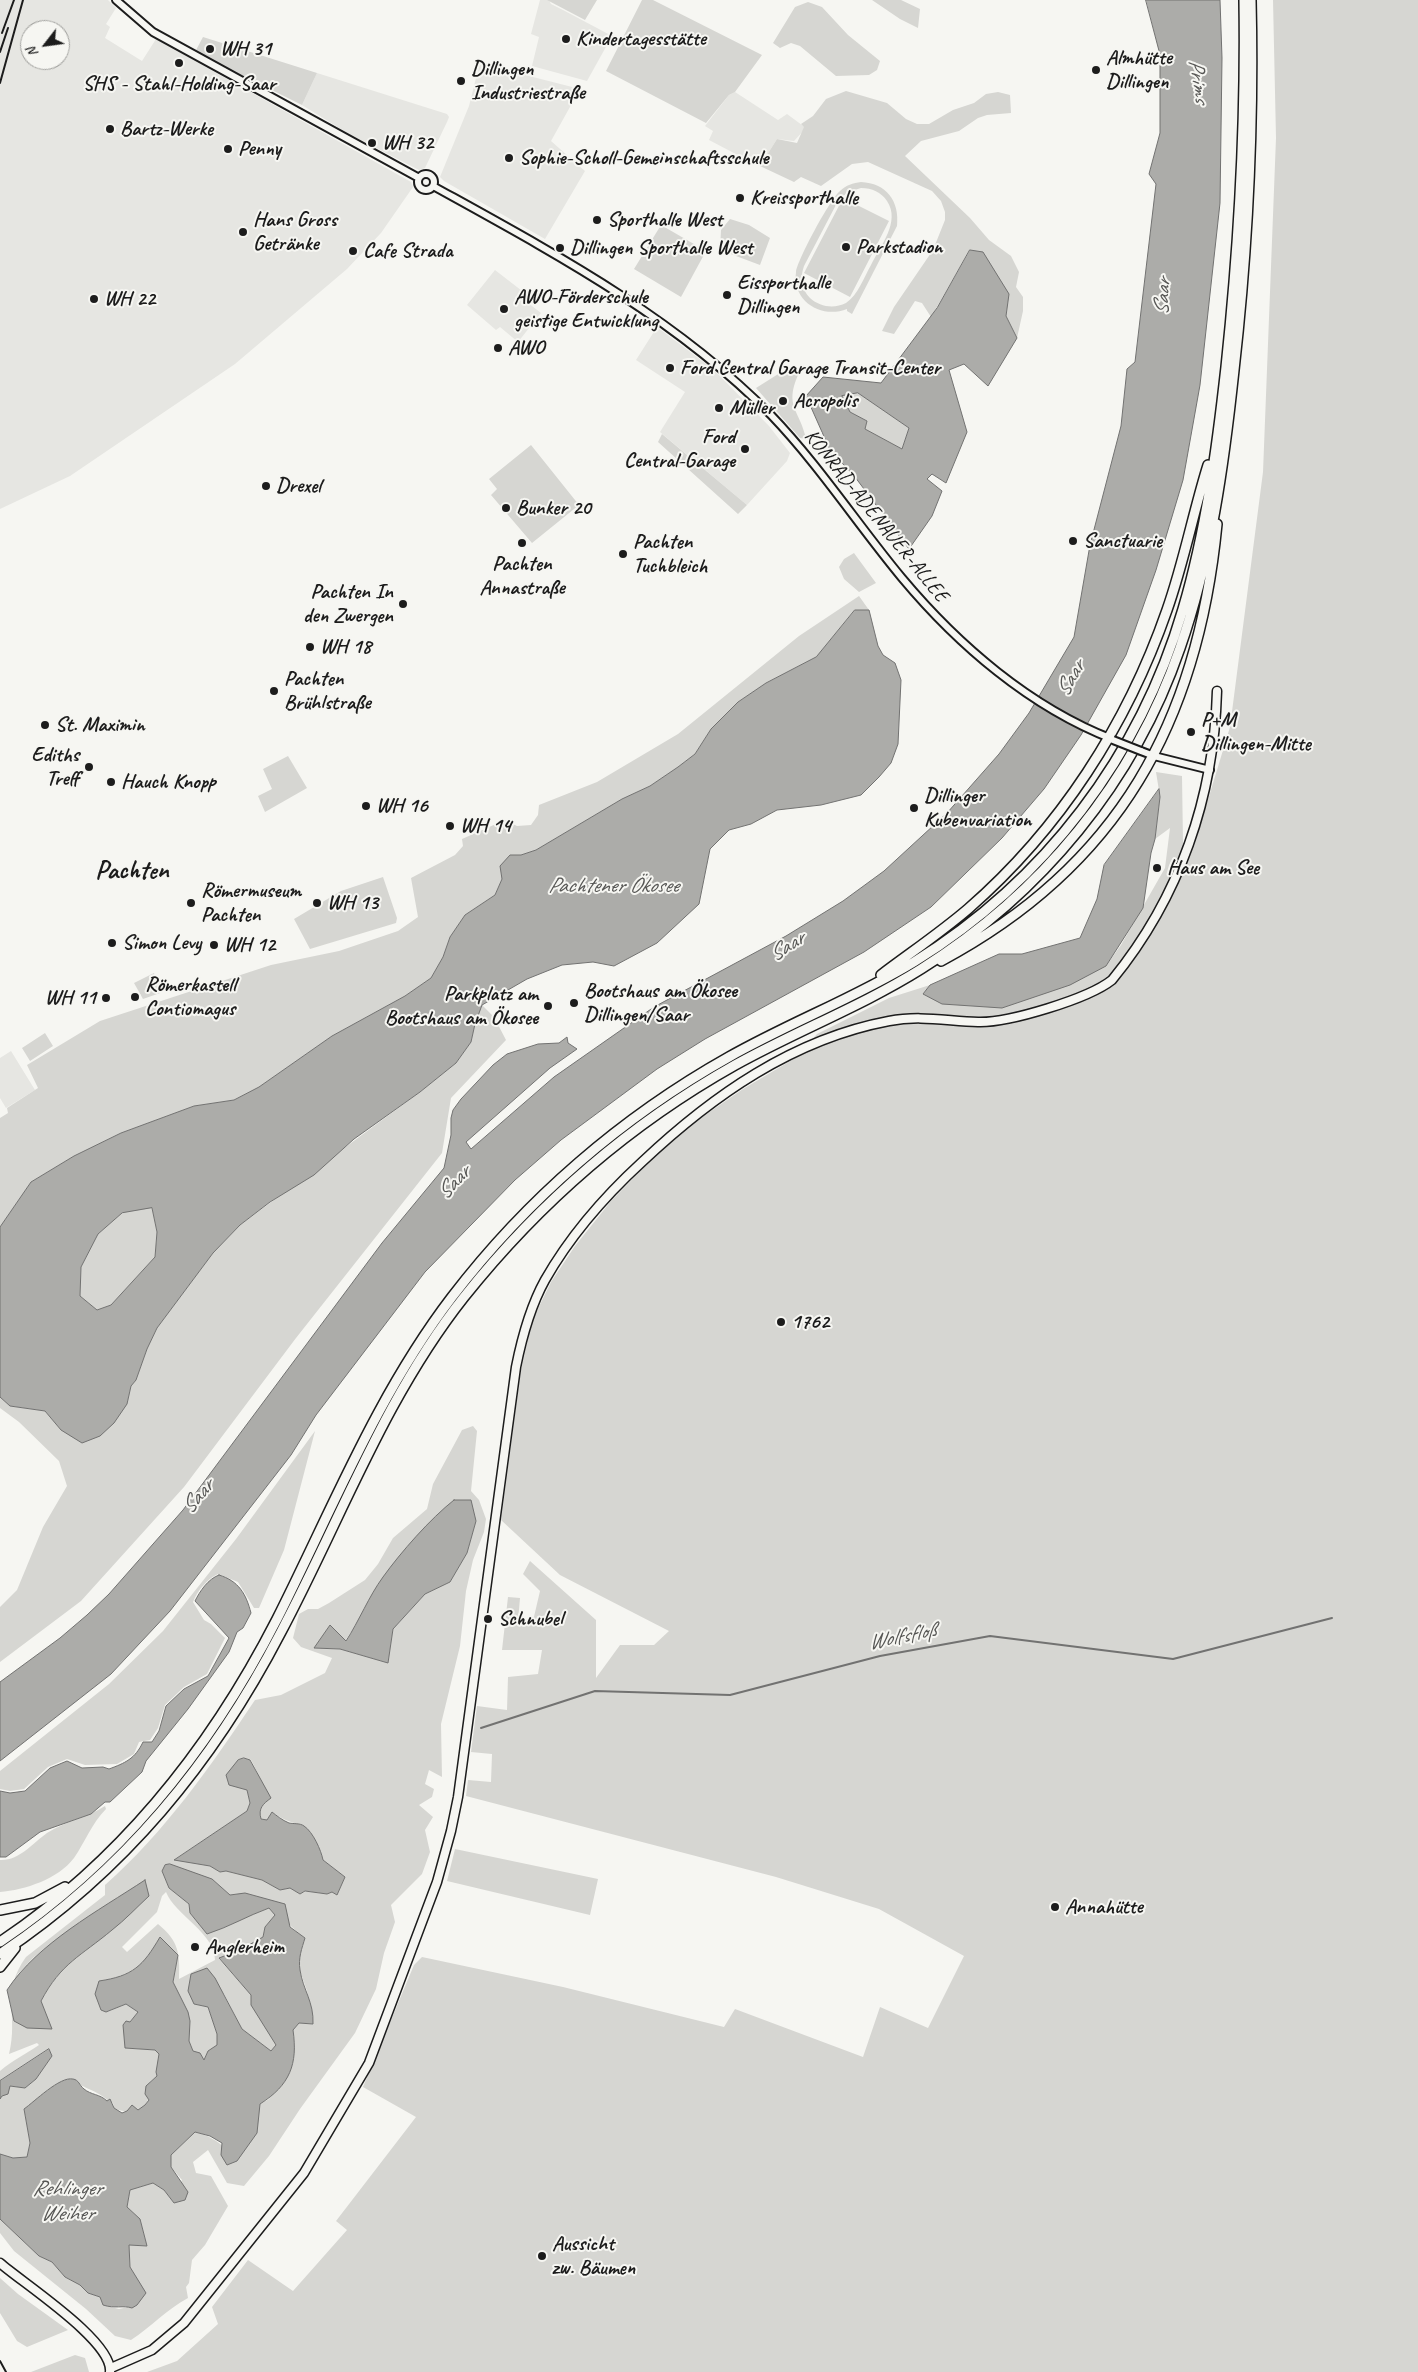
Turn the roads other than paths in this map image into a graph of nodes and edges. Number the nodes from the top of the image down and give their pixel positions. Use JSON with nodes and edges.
{"nodes":[{"id":1,"x":116,"y":0,"type":"edge"},
{"id":2,"x":1244,"y":0,"type":"edge"},
{"id":3,"x":1252,"y":0,"type":"edge"},
{"id":4,"x":419,"y":178,"type":"junction"},
{"id":5,"x":433,"y":186,"type":"junction"},
{"id":6,"x":1217,"y":438,"type":"junction"},
{"id":7,"x":1220,"y":477,"type":"junction"},
{"id":8,"x":1217,"y":691,"type":"dead end"},
{"id":9,"x":1109,"y":738,"type":"junction"},
{"id":10,"x":1154,"y":756,"type":"junction"},
{"id":11,"x":1210,"y":770,"type":"junction"},
{"id":12,"x":865,"y":989,"type":"junction"},
{"id":13,"x":884,"y":990,"type":"junction"},
{"id":14,"x":406,"y":1372,"type":"junction"},
{"id":15,"x":84,"y":1876,"type":"junction"},
{"id":16,"x":0,"y":1910,"type":"edge"},
{"id":17,"x":40,"y":1925,"type":"junction"},
{"id":18,"x":0,"y":1942,"type":"edge"},
{"id":19,"x":0,"y":1954,"type":"edge"},
{"id":20,"x":0,"y":1967,"type":"edge"},
{"id":21,"x":0,"y":2263,"type":"edge"},
{"id":22,"x":110,"y":2370,"type":"edge"}],
"edges":[{"from":1,"to":4,"type":"street"},
{"from":2,"to":6,"type":"highway"},
{"from":3,"to":7,"type":"highway"},
{"from":4,"to":5,"type":"street"},
{"from":4,"to":5,"type":"street"},
{"from":5,"to":9,"type":"street","name":"KONRAD-ADENAUER-ALLEE"},
{"from":6,"to":9,"type":"highway"},
{"from":6,"to":12,"type":"highway"},
{"from":7,"to":10,"type":"highway"},
{"from":7,"to":13,"type":"highway"},
{"from":8,"to":11,"type":"main road"},
{"from":9,"to":10,"type":"street","name":"KONRAD-ADENAUER-ALLEE","bridge":true},
{"from":9,"to":12,"type":"highway"},
{"from":10,"to":11,"type":"street","name":"KONRAD-ADENAUER-ALLEE"},
{"from":10,"to":13,"type":"highway"},
{"from":11,"to":22,"type":"main road"},
{"from":12,"to":14,"type":"highway"},
{"from":13,"to":14,"type":"highway"},
{"from":14,"to":15,"type":"highway"},
{"from":14,"to":17,"type":"highway"},
{"from":15,"to":16,"type":"highway"},
{"from":15,"to":18,"type":"highway"},
{"from":17,"to":19,"type":"highway"},
{"from":17,"to":20,"type":"highway"},
{"from":21,"to":22,"type":"main road"}]}
